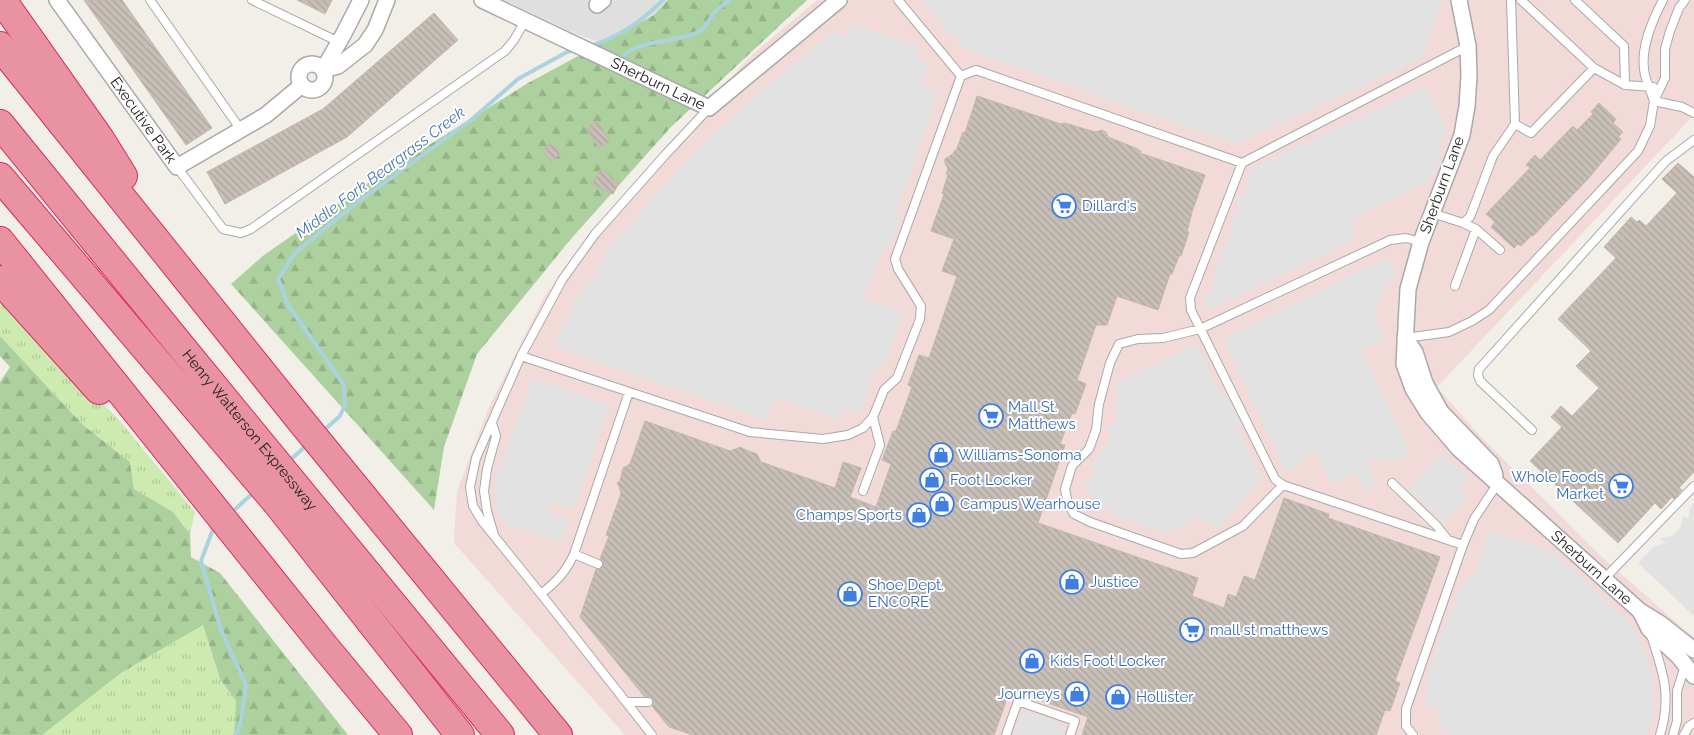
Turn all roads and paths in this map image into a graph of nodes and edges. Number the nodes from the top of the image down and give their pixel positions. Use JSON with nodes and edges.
{"nodes":[{"id":1,"x":2,"y":0,"type":"edge"},
{"id":2,"x":57,"y":0,"type":"edge"},
{"id":3,"x":150,"y":0,"type":"edge"},
{"id":4,"x":252,"y":0,"type":"edge"},
{"id":5,"x":361,"y":0,"type":"edge"},
{"id":6,"x":387,"y":0,"type":"edge"},
{"id":7,"x":482,"y":0,"type":"edge"},
{"id":8,"x":839,"y":0,"type":"edge"},
{"id":9,"x":898,"y":0,"type":"edge"},
{"id":10,"x":1459,"y":0,"type":"edge"},
{"id":11,"x":1512,"y":0,"type":"edge"},
{"id":12,"x":1521,"y":0,"type":"edge"},
{"id":13,"x":1576,"y":0,"type":"edge"},
{"id":14,"x":1663,"y":0,"type":"edge"},
{"id":15,"x":1684,"y":0,"type":"edge"},
{"id":16,"x":525,"y":21,"type":"junction"},
{"id":17,"x":339,"y":42,"type":"junction"},
{"id":18,"x":0,"y":46,"type":"edge"},
{"id":19,"x":1468,"y":46,"type":"junction"},
{"id":20,"x":1594,"y":68,"type":"junction"},
{"id":21,"x":323,"y":70,"type":"junction"},
{"id":22,"x":961,"y":76,"type":"junction"},
{"id":23,"x":1625,"y":85,"type":"junction"},
{"id":24,"x":1649,"y":87,"type":"junction"},
{"id":25,"x":1660,"y":87,"type":"junction"},
{"id":26,"x":1654,"y":100,"type":"junction"},
{"id":27,"x":709,"y":108,"type":"junction"},
{"id":28,"x":1694,"y":113,"type":"edge"},
{"id":29,"x":0,"y":124,"type":"edge"},
{"id":30,"x":1515,"y":124,"type":"junction"},
{"id":31,"x":240,"y":130,"type":"junction"},
{"id":32,"x":1694,"y":140,"type":"edge"},
{"id":33,"x":1242,"y":163,"type":"junction"},
{"id":34,"x":177,"y":167,"type":"junction"},
{"id":35,"x":0,"y":177,"type":"edge"},
{"id":36,"x":1432,"y":213,"type":"junction"},
{"id":37,"x":1463,"y":223,"type":"junction"},
{"id":38,"x":1476,"y":229,"type":"junction"},
{"id":39,"x":0,"y":241,"type":"edge"},
{"id":40,"x":1421,"y":242,"type":"junction"},
{"id":41,"x":1500,"y":250,"type":"dead end"},
{"id":42,"x":0,"y":280,"type":"edge"},
{"id":43,"x":1455,"y":286,"type":"dead end"},
{"id":44,"x":194,"y":289,"type":"junction"},
{"id":45,"x":1200,"y":329,"type":"junction"},
{"id":46,"x":1405,"y":338,"type":"junction"},
{"id":47,"x":521,"y":356,"type":"junction"},
{"id":48,"x":629,"y":392,"type":"junction"},
{"id":49,"x":873,"y":417,"type":"junction"},
{"id":50,"x":492,"y":423,"type":"junction"},
{"id":51,"x":1532,"y":430,"type":"dead end"},
{"id":52,"x":255,"y":457,"type":"junction"},
{"id":53,"x":1392,"y":483,"type":"dead end"},
{"id":54,"x":1498,"y":483,"type":"junction"},
{"id":55,"x":1283,"y":485,"type":"junction"},
{"id":56,"x":1694,"y":486,"type":"edge"},
{"id":57,"x":863,"y":491,"type":"dead end"},
{"id":58,"x":287,"y":495,"type":"junction"},
{"id":59,"x":204,"y":500,"type":"junction"},
{"id":60,"x":495,"y":537,"type":"junction"},
{"id":61,"x":1448,"y":540,"type":"junction"},
{"id":62,"x":1463,"y":545,"type":"junction"},
{"id":63,"x":574,"y":554,"type":"junction"},
{"id":64,"x":598,"y":564,"type":"dead end"},
{"id":65,"x":1604,"y":579,"type":"junction"},
{"id":66,"x":541,"y":594,"type":"junction"},
{"id":67,"x":1640,"y":611,"type":"junction"},
{"id":68,"x":1649,"y":629,"type":"junction"},
{"id":69,"x":1692,"y":648,"type":"edge"},
{"id":70,"x":1689,"y":671,"type":"edge"},
{"id":71,"x":627,"y":702,"type":"junction"},
{"id":72,"x":648,"y":702,"type":"dead end"},
{"id":73,"x":1694,"y":723,"type":"edge"},
{"id":74,"x":398,"y":735,"type":"edge"},
{"id":75,"x":460,"y":735,"type":"edge"},
{"id":76,"x":500,"y":735,"type":"edge"},
{"id":77,"x":558,"y":735,"type":"edge"},
{"id":78,"x":652,"y":735,"type":"edge"},
{"id":79,"x":1006,"y":735,"type":"edge"},
{"id":80,"x":1070,"y":735,"type":"edge"},
{"id":81,"x":1413,"y":735,"type":"edge"},
{"id":82,"x":1660,"y":735,"type":"edge"},
{"id":83,"x":1673,"y":735,"type":"edge"},
{"id":84,"x":1684,"y":735,"type":"edge"}],
"edges":[{"from":1,"to":44,"type":"highway"},
{"from":2,"to":34,"type":"street","name":"Executive Park"},
{"from":3,"to":31,"type":"lane"},
{"from":4,"to":17,"type":"lane"},
{"from":5,"to":17,"type":"street","name":"Executive Park"},
{"from":6,"to":21,"type":"street"},
{"from":7,"to":16,"type":"street","name":"Sherburn Lane"},
{"from":8,"to":27,"type":"street","name":"Sherburn Lane"},
{"from":9,"to":22,"type":"lane"},
{"from":10,"to":19,"type":"street","name":"Sherburn Lane"},
{"from":11,"to":30,"type":"lane"},
{"from":12,"to":20,"type":"lane"},
{"from":13,"to":23,"type":"lane"},
{"from":14,"to":24,"type":"lane"},
{"from":15,"to":25,"type":"lane"},
{"from":16,"to":27,"type":"street","name":"Sherburn Lane"},
{"from":16,"to":34,"type":"lane"},
{"from":17,"to":21,"type":"street","name":"Executive Park"},
{"from":18,"to":44,"type":"highway"},
{"from":19,"to":33,"type":"lane"},
{"from":19,"to":36,"type":"street","name":"Sherburn Lane"},
{"from":20,"to":23,"type":"lane"},
{"from":20,"to":30,"type":"lane"},
{"from":21,"to":31,"type":"street","name":"Executive Park"},
{"from":22,"to":33,"type":"lane"},
{"from":22,"to":49,"type":"lane"},
{"from":23,"to":24,"type":"lane"},
{"from":24,"to":25,"type":"lane"},
{"from":24,"to":26,"type":"lane"},
{"from":25,"to":26,"type":"lane"},
{"from":26,"to":28,"type":"lane"},
{"from":26,"to":46,"type":"lane"},
{"from":27,"to":47,"type":"lane"},
{"from":29,"to":52,"type":"highway","name":"Henry Watterson Expressway"},
{"from":30,"to":37,"type":"lane"},
{"from":31,"to":34,"type":"street","name":"Executive Park"},
{"from":32,"to":51,"type":"lane"},
{"from":33,"to":45,"type":"lane"},
{"from":35,"to":52,"type":"highway","name":"Henry Watterson Expressway"},
{"from":36,"to":37,"type":"lane"},
{"from":36,"to":40,"type":"street","name":"Sherburn Lane"},
{"from":37,"to":38,"type":"lane"},
{"from":38,"to":41,"type":"lane"},
{"from":38,"to":43,"type":"lane"},
{"from":39,"to":59,"type":"highway"},
{"from":40,"to":45,"type":"lane"},
{"from":40,"to":46,"type":"street","name":"Sherburn Lane"},
{"from":42,"to":59,"type":"highway"},
{"from":44,"to":77,"type":"highway"},
{"from":45,"to":55,"type":"lane"},
{"from":45,"to":55,"type":"lane"},
{"from":46,"to":54,"type":"street","name":"Sherburn Lane"},
{"from":47,"to":48,"type":"lane"},
{"from":47,"to":50,"type":"lane"},
{"from":48,"to":49,"type":"lane"},
{"from":48,"to":63,"type":"lane"},
{"from":49,"to":57,"type":"lane"},
{"from":50,"to":60,"type":"lane"},
{"from":50,"to":60,"type":"lane"},
{"from":52,"to":58,"type":"highway","name":"Henry Watterson Expressway"},
{"from":53,"to":61,"type":"lane"},
{"from":54,"to":62,"type":"lane"},
{"from":54,"to":65,"type":"street","name":"Sherburn Lane"},
{"from":55,"to":61,"type":"lane"},
{"from":56,"to":65,"type":"lane"},
{"from":58,"to":75,"type":"highway","name":"Henry Watterson Expressway"},
{"from":58,"to":76,"type":"highway","name":"Henry Watterson Expressway"},
{"from":59,"to":74,"type":"highway"},
{"from":60,"to":66,"type":"lane"},
{"from":61,"to":62,"type":"lane"},
{"from":62,"to":81,"type":"lane"},
{"from":63,"to":64,"type":"lane"},
{"from":63,"to":66,"type":"lane"},
{"from":65,"to":67,"type":"street","name":"Sherburn Lane"},
{"from":66,"to":71,"type":"lane"},
{"from":67,"to":68,"type":"street","name":"Sherburn Lane"},
{"from":67,"to":69,"type":"street","name":"Sherburn Lane"},
{"from":68,"to":70,"type":"street","name":"Sherburn Lane"},
{"from":68,"to":82,"type":"lane"},
{"from":69,"to":70,"type":"lane"},
{"from":70,"to":83,"type":"lane"},
{"from":71,"to":72,"type":"lane"},
{"from":71,"to":78,"type":"lane"},
{"from":73,"to":84,"type":"lane"},
{"from":79,"to":80,"type":"lane"}]}
